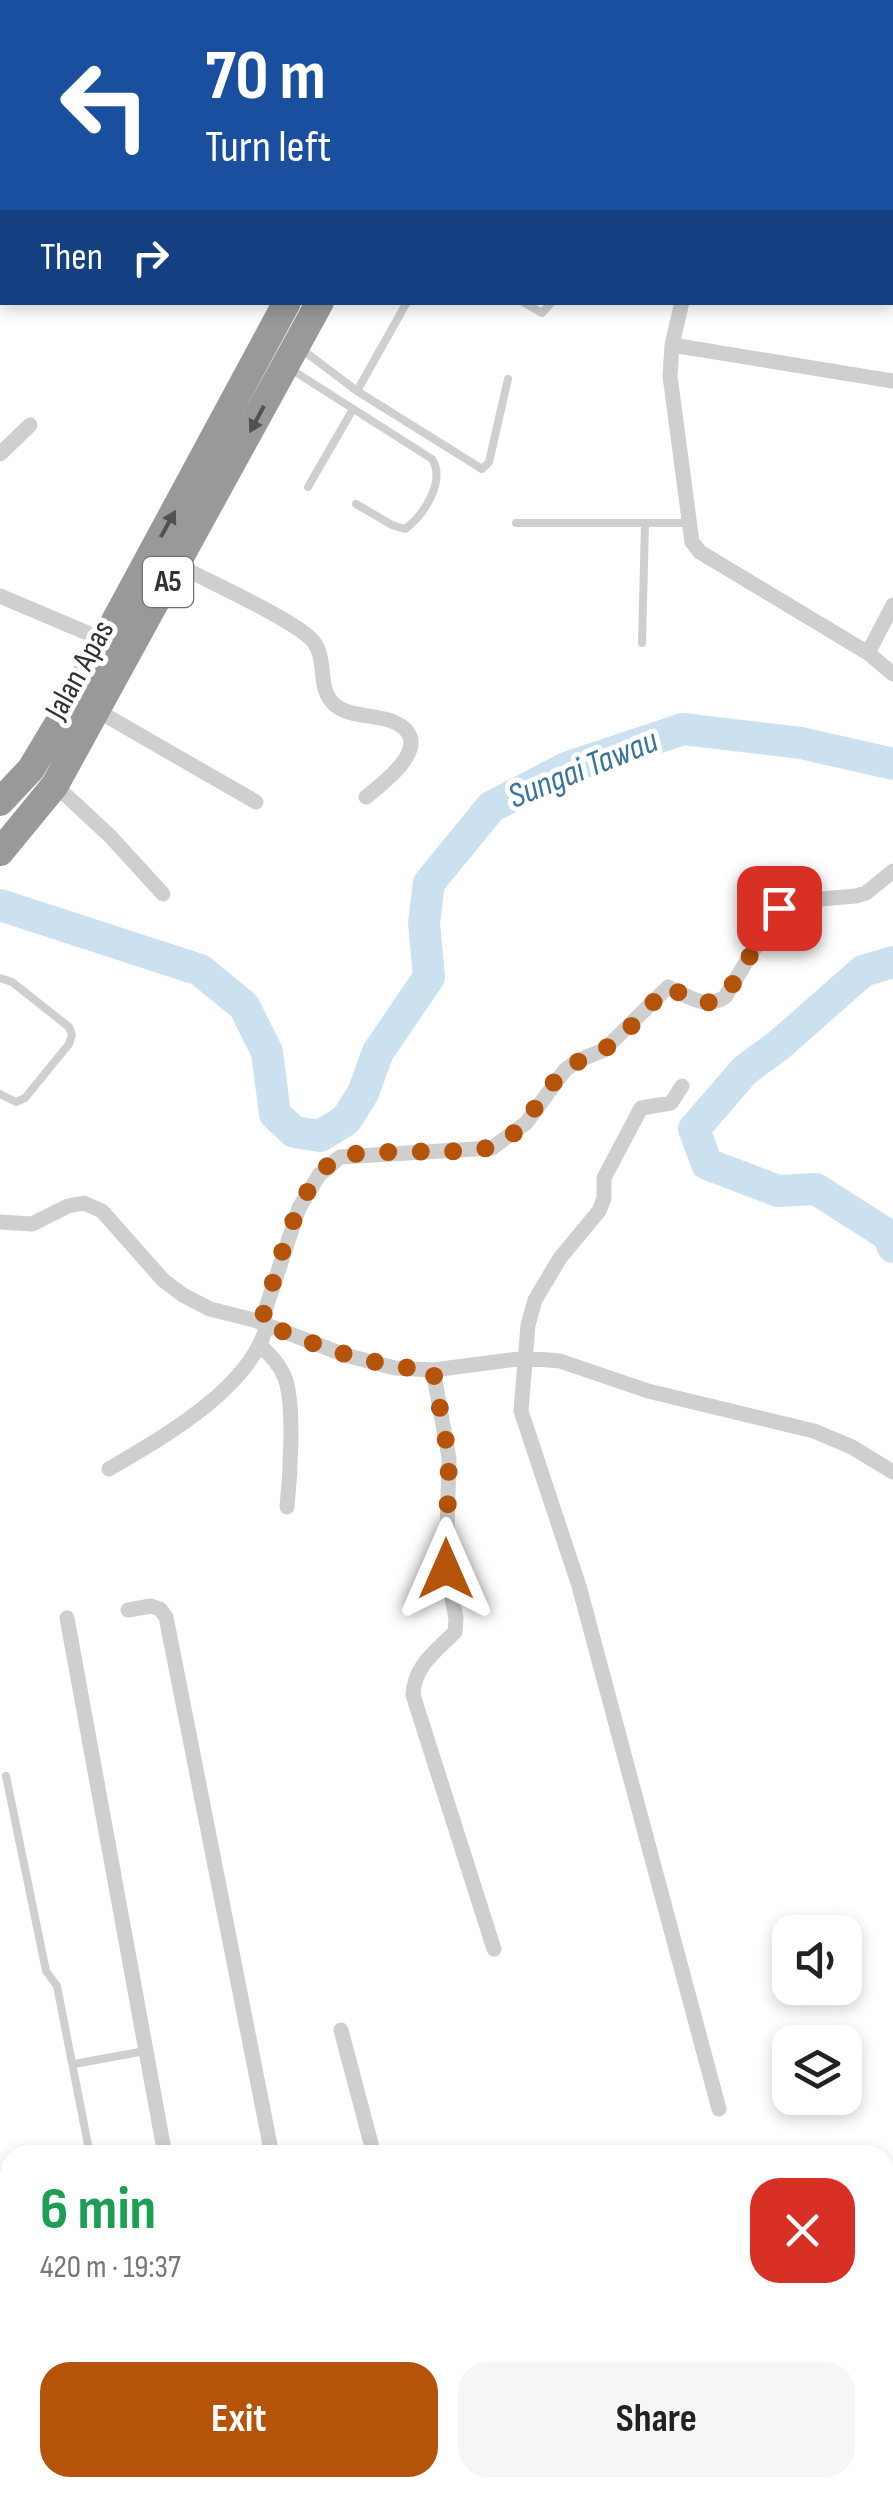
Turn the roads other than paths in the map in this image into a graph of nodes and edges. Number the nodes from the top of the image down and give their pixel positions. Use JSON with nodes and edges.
{"nodes":[{"id":1,"x":285,"y":305,"type":"edge"},
{"id":2,"x":318,"y":305,"type":"edge"},
{"id":3,"x":405,"y":305,"type":"edge"},
{"id":4,"x":529,"y":305,"type":"edge"},
{"id":5,"x":550,"y":305,"type":"edge"},
{"id":6,"x":681,"y":305,"type":"edge"},
{"id":7,"x":672,"y":346,"type":"junction"},
{"id":8,"x":291,"y":355,"type":"junction"},
{"id":9,"x":508,"y":379,"type":"dead end"},
{"id":10,"x":893,"y":381,"type":"edge"},
{"id":11,"x":357,"y":391,"type":"junction"},
{"id":12,"x":353,"y":409,"type":"junction"},
{"id":13,"x":30,"y":425,"type":"dead end"},
{"id":14,"x":0,"y":454,"type":"edge"},
{"id":15,"x":308,"y":487,"type":"dead end"},
{"id":16,"x":356,"y":504,"type":"dead end"},
{"id":17,"x":516,"y":523,"type":"dead end"},
{"id":18,"x":687,"y":523,"type":"junction"},
{"id":19,"x":644,"y":524,"type":"junction"},
{"id":20,"x":178,"y":565,"type":"junction"},
{"id":21,"x":163,"y":592,"type":"junction"},
{"id":22,"x":0,"y":596,"type":"edge"},
{"id":23,"x":893,"y":605,"type":"edge"},
{"id":24,"x":104,"y":640,"type":"junction"},
{"id":25,"x":642,"y":643,"type":"dead end"},
{"id":26,"x":868,"y":653,"type":"junction"},
{"id":27,"x":893,"y":674,"type":"edge"},
{"id":28,"x":98,"y":711,"type":"junction"},
{"id":29,"x":56,"y":784,"type":"junction"},
{"id":30,"x":366,"y":798,"type":"dead end"},
{"id":31,"x":0,"y":802,"type":"edge"},
{"id":32,"x":256,"y":802,"type":"dead end"},
{"id":33,"x":0,"y":852,"type":"edge"},
{"id":34,"x":893,"y":871,"type":"edge"},
{"id":35,"x":163,"y":894,"type":"dead end"},
{"id":36,"x":0,"y":978,"type":"edge"},
{"id":37,"x":682,"y":1086,"type":"dead end"},
{"id":38,"x":0,"y":1094,"type":"edge"},
{"id":39,"x":0,"y":1222,"type":"edge"},
{"id":40,"x":264,"y":1324,"type":"junction"},
{"id":41,"x":261,"y":1346,"type":"junction"},
{"id":42,"x":525,"y":1358,"type":"junction"},
{"id":43,"x":433,"y":1370,"type":"junction"},
{"id":44,"x":109,"y":1469,"type":"dead end"},
{"id":45,"x":893,"y":1472,"type":"edge"},
{"id":46,"x":286,"y":1507,"type":"dead end"},
{"id":47,"x":128,"y":1610,"type":"dead end"},
{"id":48,"x":67,"y":1618,"type":"dead end"},
{"id":49,"x":6,"y":1776,"type":"dead end"},
{"id":50,"x":494,"y":1949,"type":"dead end"},
{"id":51,"x":340,"y":2030,"type":"dead end"},
{"id":52,"x":145,"y":2051,"type":"junction"},
{"id":53,"x":74,"y":2064,"type":"junction"},
{"id":54,"x":719,"y":2109,"type":"dead end"},
{"id":55,"x":88,"y":2145,"type":"edge"},
{"id":56,"x":163,"y":2145,"type":"edge"},
{"id":57,"x":270,"y":2145,"type":"edge"},
{"id":58,"x":371,"y":2145,"type":"edge"}],
"edges":[{"from":24,"to":1,"type":"highway","name":"Jalan Apas","number":"A5","one_way":true},
{"from":2,"to":8,"type":"highway","name":"Jalan Apas","number":"A5"},
{"from":3,"to":11,"type":"lane"},
{"from":4,"to":5,"type":"lane"},
{"from":6,"to":7,"type":"street"},
{"from":7,"to":10,"type":"street"},
{"from":7,"to":18,"type":"street"},
{"from":8,"to":11,"type":"lane"},
{"from":8,"to":12,"type":"lane"},
{"from":8,"to":20,"type":"highway","name":"Jalan Apas","number":"A5","one_way":true},
{"from":9,"to":11,"type":"lane"},
{"from":12,"to":15,"type":"lane"},
{"from":12,"to":16,"type":"lane"},
{"from":13,"to":14,"type":"street"},
{"from":17,"to":19,"type":"lane"},
{"from":18,"to":19,"type":"lane"},
{"from":18,"to":26,"type":"street"},
{"from":19,"to":25,"type":"lane"},
{"from":20,"to":21,"type":"highway","name":"Jalan Apas","number":"A5"},
{"from":20,"to":30,"type":"street"},
{"from":21,"to":24,"type":"highway"},
{"from":21,"to":28,"type":"highway","name":"Jalan Apas","number":"A5"},
{"from":22,"to":24,"type":"street"},
{"from":23,"to":26,"type":"street"},
{"from":24,"to":31,"type":"highway","name":"Jalan Apas","number":"A5"},
{"from":26,"to":27,"type":"street"},
{"from":28,"to":29,"type":"highway","name":"Jalan Apas","number":"A5"},
{"from":28,"to":32,"type":"street"},
{"from":29,"to":33,"type":"highway","name":"Jalan Apas","number":"A5"},
{"from":29,"to":35,"type":"street"},
{"from":34,"to":40,"type":"street"},
{"from":36,"to":38,"type":"lane"},
{"from":37,"to":42,"type":"street"},
{"from":39,"to":40,"type":"street"},
{"from":40,"to":41,"type":"street"},
{"from":40,"to":43,"type":"street"},
{"from":41,"to":44,"type":"street"},
{"from":41,"to":46,"type":"street"},
{"from":42,"to":43,"type":"street"},
{"from":42,"to":45,"type":"street"},
{"from":42,"to":54,"type":"street"},
{"from":43,"to":50,"type":"street"},
{"from":47,"to":57,"type":"street"},
{"from":48,"to":52,"type":"street"},
{"from":49,"to":53,"type":"lane"},
{"from":51,"to":58,"type":"street"},
{"from":52,"to":53,"type":"lane"},
{"from":52,"to":56,"type":"street"},
{"from":53,"to":55,"type":"lane"}]}
